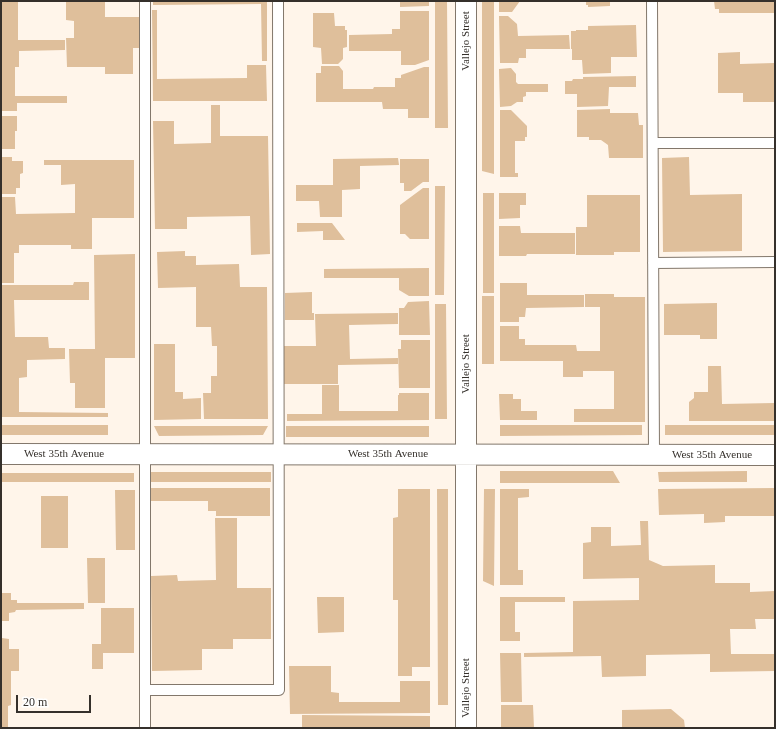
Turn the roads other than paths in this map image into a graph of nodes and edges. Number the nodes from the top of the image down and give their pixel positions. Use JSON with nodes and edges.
{"nodes":[{"id":1,"x":145,"y":1,"type":"edge"},
{"id":2,"x":278,"y":1,"type":"edge"},
{"id":3,"x":466,"y":1,"type":"edge"},
{"id":4,"x":652,"y":1,"type":"edge"},
{"id":5,"x":653,"y":143,"type":"junction"},
{"id":6,"x":775,"y":143,"type":"edge"},
{"id":7,"x":775,"y":262,"type":"edge"},
{"id":8,"x":653,"y":263,"type":"junction"},
{"id":9,"x":1,"y":454,"type":"edge"},
{"id":10,"x":145,"y":454,"type":"junction"},
{"id":11,"x":278,"y":454,"type":"junction"},
{"id":12,"x":466,"y":454,"type":"junction"},
{"id":13,"x":654,"y":455,"type":"junction"},
{"id":14,"x":775,"y":455,"type":"edge"},
{"id":15,"x":145,"y":690,"type":"junction"},
{"id":16,"x":145,"y":728,"type":"edge"},
{"id":17,"x":466,"y":728,"type":"edge"}],
"edges":[{"from":1,"to":10,"type":"lane"},
{"from":2,"to":11,"type":"lane"},
{"from":3,"to":12,"type":"street","name":"Vallejo Street"},
{"from":4,"to":5,"type":"lane"},
{"from":5,"to":6,"type":"lane"},
{"from":5,"to":8,"type":"lane"},
{"from":7,"to":8,"type":"lane"},
{"from":8,"to":13,"type":"lane"},
{"from":9,"to":10,"type":"street","name":"West 35th Avenue"},
{"from":10,"to":11,"type":"street","name":"West 35th Avenue"},
{"from":10,"to":15,"type":"lane"},
{"from":11,"to":12,"type":"street","name":"West 35th Avenue"},
{"from":11,"to":15,"type":"lane"},
{"from":12,"to":13,"type":"street","name":"West 35th Avenue"},
{"from":12,"to":17,"type":"street","name":"Vallejo Street"},
{"from":13,"to":14,"type":"street","name":"West 35th Avenue"},
{"from":15,"to":16,"type":"lane"}]}
